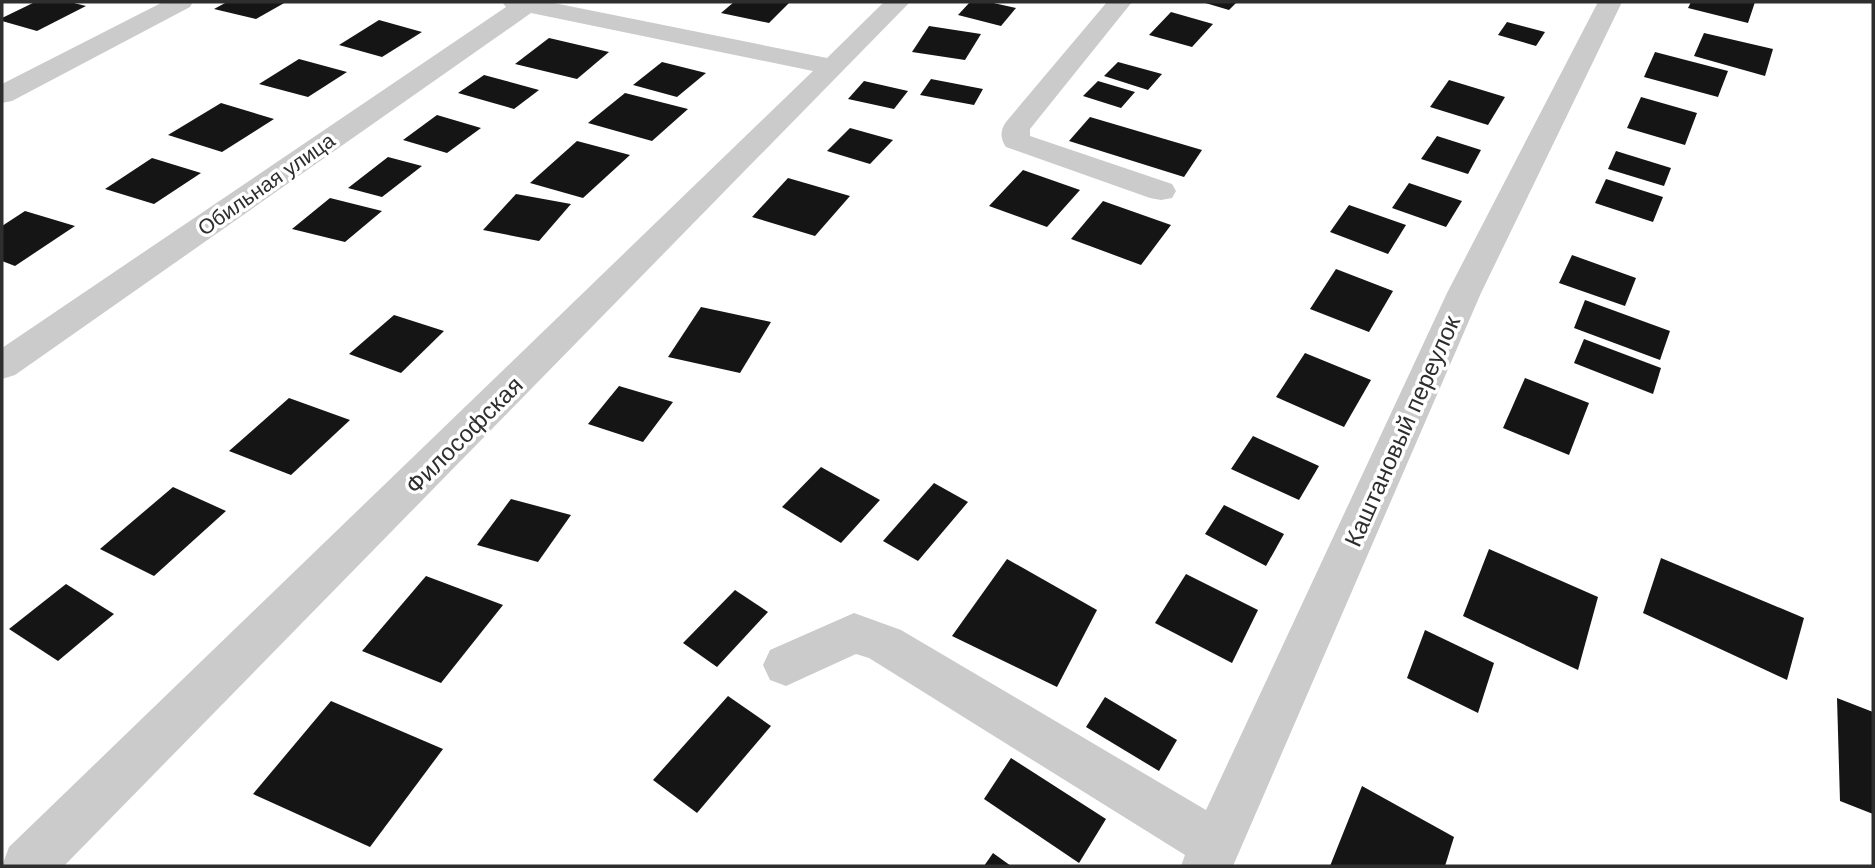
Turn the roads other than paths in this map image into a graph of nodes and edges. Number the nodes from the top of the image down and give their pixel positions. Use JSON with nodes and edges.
{"nodes":[{"id":1,"x":181,"y":2,"type":"edge"},
{"id":2,"x":898,"y":2,"type":"edge"},
{"id":3,"x":1120,"y":2,"type":"edge"},
{"id":4,"x":1610,"y":2,"type":"edge"},
{"id":5,"x":523,"y":3,"type":"edge"},
{"id":6,"x":834,"y":67,"type":"junction"},
{"id":7,"x":2,"y":95,"type":"edge"},
{"id":8,"x":1161,"y":191,"type":"dead end"},
{"id":9,"x":2,"y":366,"type":"edge"},
{"id":10,"x":786,"y":665,"type":"dead end"},
{"id":11,"x":1212,"y":855,"type":"edge"},
{"id":12,"x":28,"y":866,"type":"edge"}],
"edges":[{"from":1,"to":7,"type":"street"},
{"from":2,"to":6,"type":"street","name":"Философская"},
{"from":3,"to":8,"type":"street"},
{"from":4,"to":11,"type":"street","name":"Каштановый переулок"},
{"from":5,"to":6,"type":"street"},
{"from":5,"to":9,"type":"street","name":"Обильная улица"},
{"from":6,"to":12,"type":"street","name":"Философская"},
{"from":10,"to":11,"type":"street"}]}
